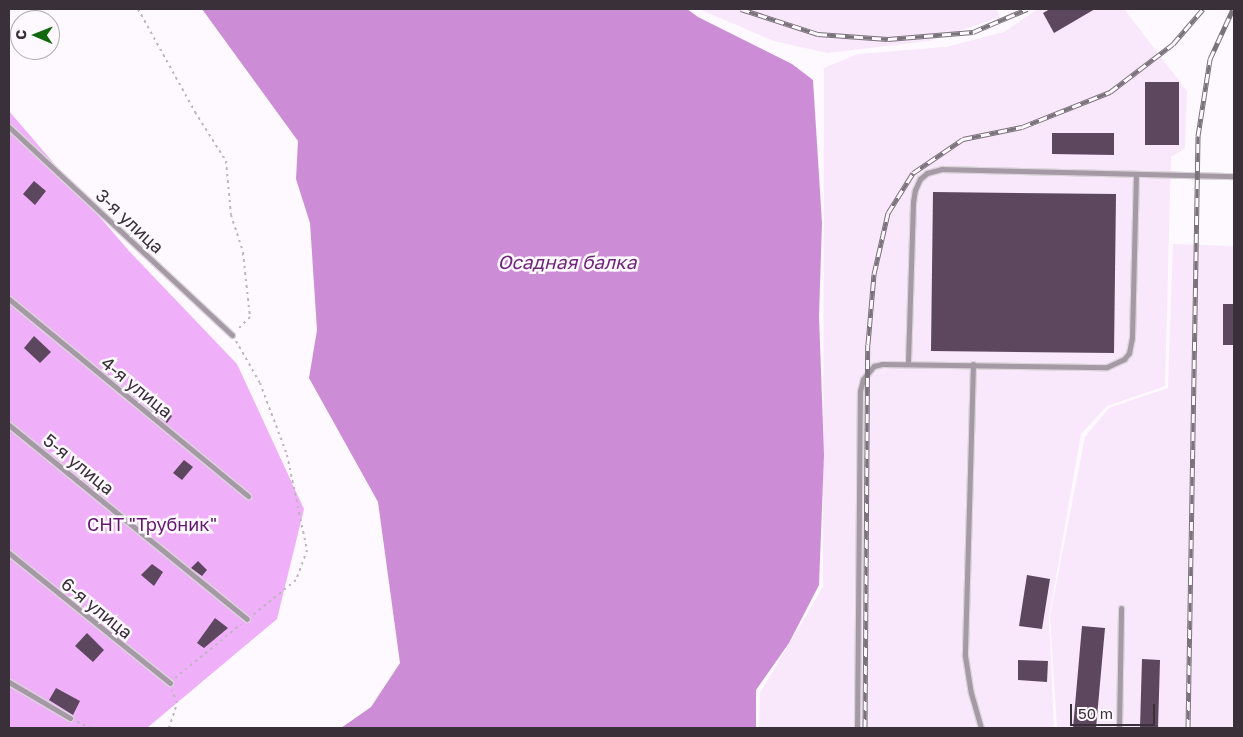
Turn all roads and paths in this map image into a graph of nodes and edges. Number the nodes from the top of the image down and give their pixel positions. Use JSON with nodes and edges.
{"nodes":[{"id":1,"x":138,"y":9,"type":"edge"},
{"id":2,"x":9,"y":127,"type":"edge"},
{"id":3,"x":1136,"y":175,"type":"junction"},
{"id":4,"x":1234,"y":176,"type":"edge"},
{"id":5,"x":9,"y":299,"type":"edge"},
{"id":6,"x":232,"y":335,"type":"junction"},
{"id":7,"x":908,"y":362,"type":"junction"},
{"id":8,"x":973,"y":364,"type":"junction"},
{"id":9,"x":9,"y":425,"type":"edge"},
{"id":10,"x":248,"y":496,"type":"dead end"},
{"id":11,"x":9,"y":553,"type":"edge"},
{"id":12,"x":1121,"y":608,"type":"dead end"},
{"id":13,"x":247,"y":620,"type":"junction"},
{"id":14,"x":9,"y":682,"type":"edge"},
{"id":15,"x":170,"y":683,"type":"junction"},
{"id":16,"x":70,"y":718,"type":"joint"},
{"id":17,"x":91,"y":728,"type":"edge"},
{"id":18,"x":168,"y":728,"type":"edge"},
{"id":19,"x":857,"y":728,"type":"edge"},
{"id":20,"x":981,"y":728,"type":"edge"},
{"id":21,"x":1119,"y":728,"type":"edge"}],
"edges":[{"from":1,"to":6,"type":"path"},
{"from":2,"to":6,"type":"lane","name":"3-я улица"},
{"from":3,"to":4,"type":"lane"},
{"from":3,"to":7,"type":"lane"},
{"from":3,"to":8,"type":"lane"},
{"from":5,"to":10,"type":"lane","name":"4-я улица"},
{"from":6,"to":13,"type":"path"},
{"from":7,"to":8,"type":"lane"},
{"from":7,"to":19,"type":"lane"},
{"from":8,"to":20,"type":"lane"},
{"from":9,"to":13,"type":"lane","name":"5-я улица"},
{"from":11,"to":15,"type":"lane","name":"6-я улица"},
{"from":12,"to":21,"type":"lane"},
{"from":13,"to":15,"type":"path"},
{"from":14,"to":16,"type":"lane"},
{"from":15,"to":18,"type":"path"},
{"from":16,"to":17,"type":"path"}]}
